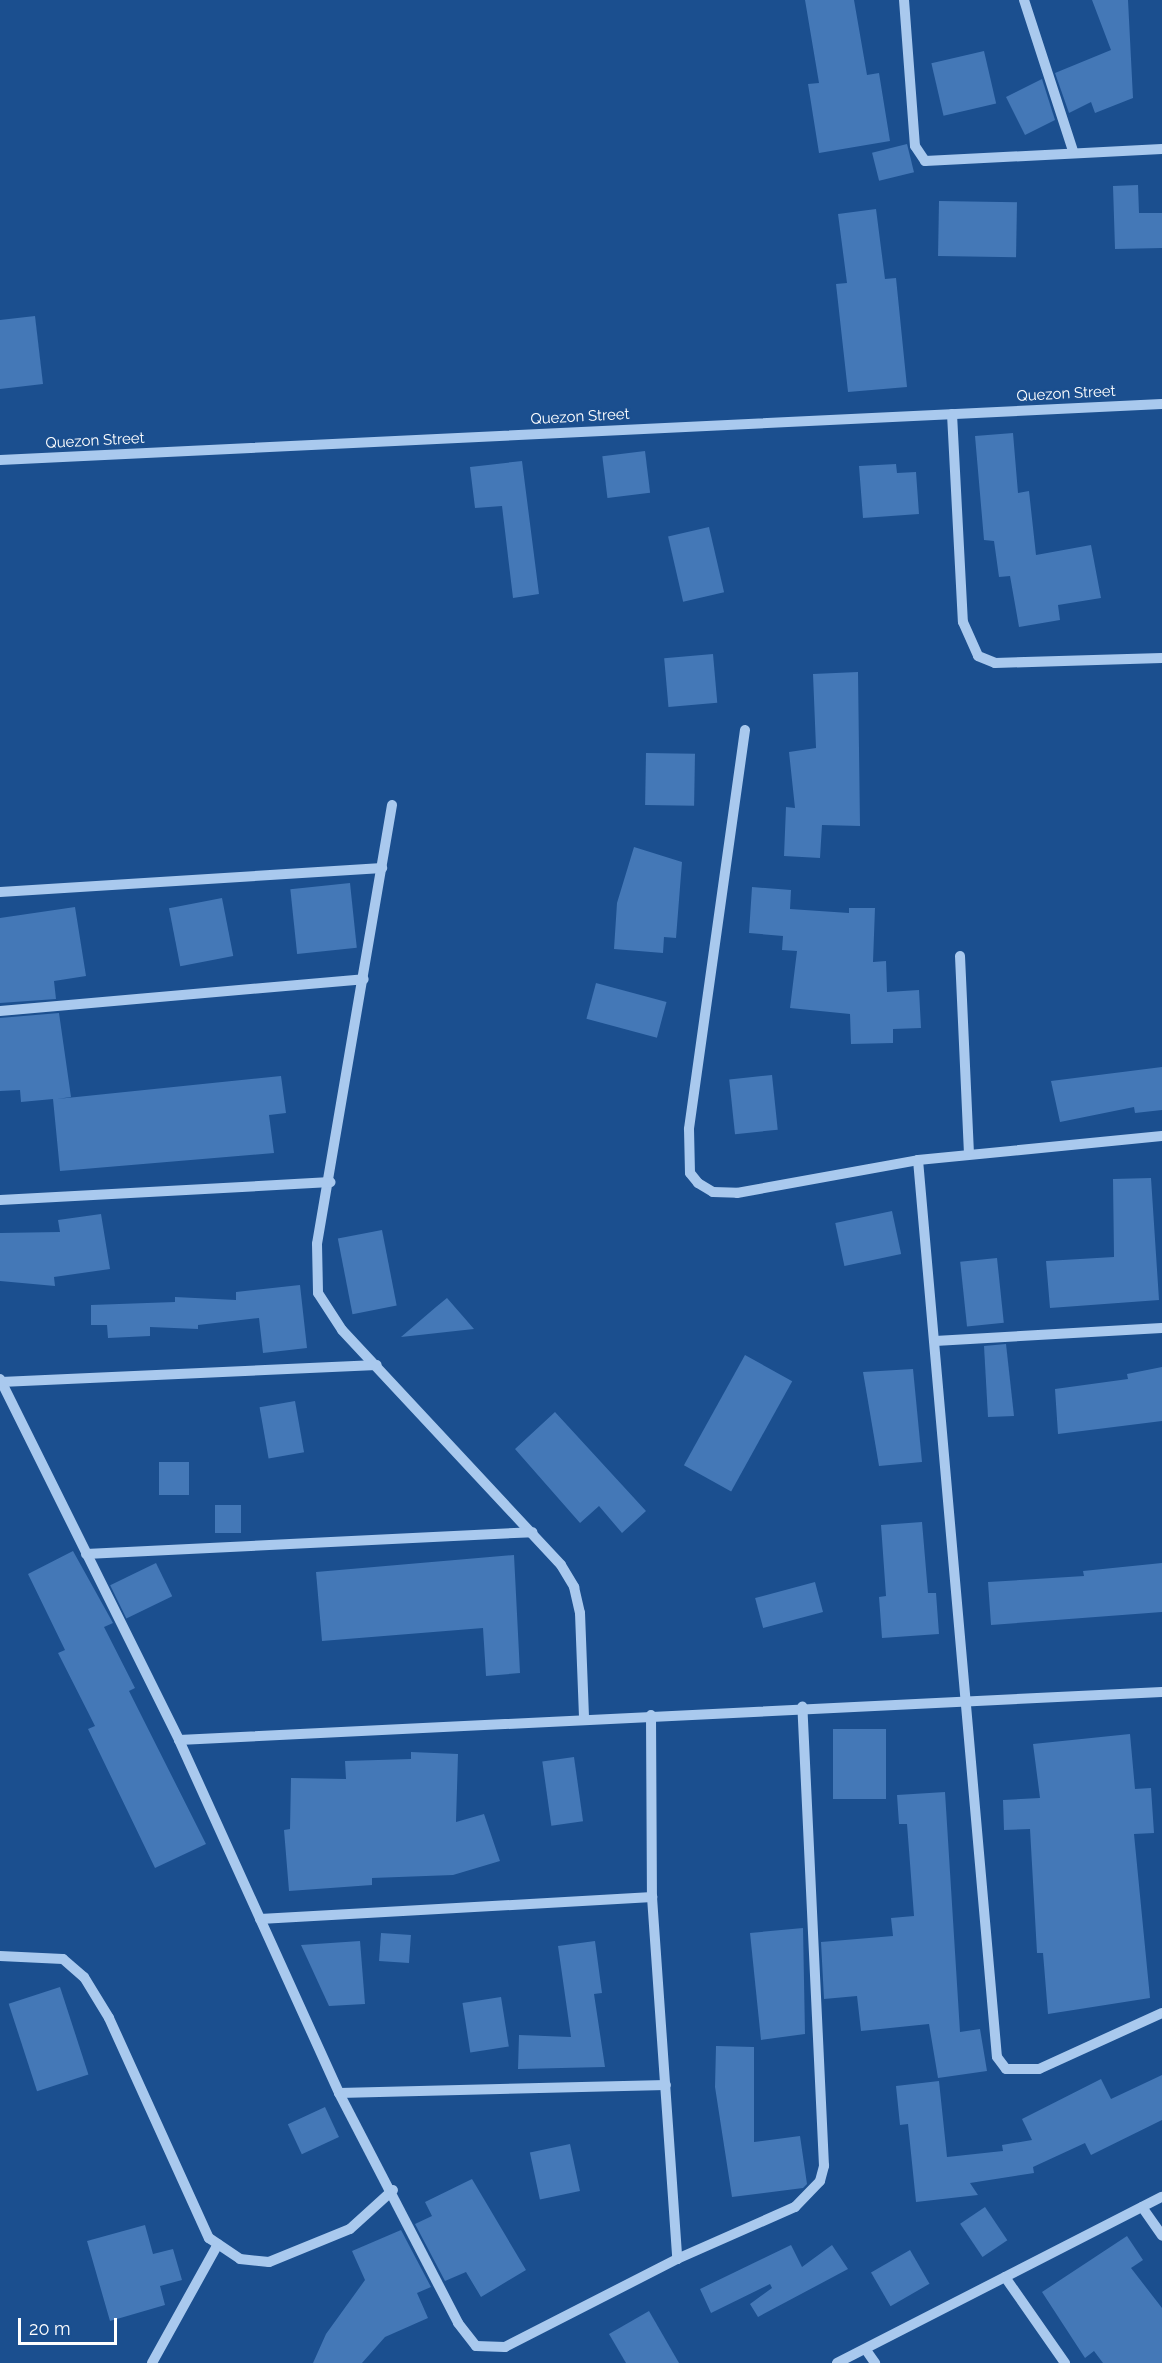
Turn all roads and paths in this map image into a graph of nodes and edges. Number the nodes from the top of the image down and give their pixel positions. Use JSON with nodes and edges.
{"nodes":[{"id":1,"x":904,"y":0,"type":"edge"},
{"id":2,"x":1024,"y":0,"type":"edge"},
{"id":3,"x":1162,"y":149,"type":"edge"},
{"id":4,"x":1073,"y":152,"type":"junction"},
{"id":5,"x":1162,"y":404,"type":"edge"},
{"id":6,"x":952,"y":414,"type":"junction"},
{"id":7,"x":0,"y":460,"type":"edge"},
{"id":8,"x":1162,"y":658,"type":"edge"},
{"id":9,"x":745,"y":730,"type":"dead end"},
{"id":10,"x":392,"y":805,"type":"dead end"},
{"id":11,"x":382,"y":868,"type":"junction"},
{"id":12,"x":0,"y":892,"type":"edge"},
{"id":13,"x":960,"y":957,"type":"dead end"},
{"id":14,"x":364,"y":980,"type":"junction"},
{"id":15,"x":0,"y":1011,"type":"edge"},
{"id":16,"x":1162,"y":1136,"type":"edge"},
{"id":17,"x":969,"y":1154,"type":"junction"},
{"id":18,"x":918,"y":1160,"type":"junction"},
{"id":19,"x":331,"y":1182,"type":"junction"},
{"id":20,"x":0,"y":1200,"type":"edge"},
{"id":21,"x":1162,"y":1328,"type":"edge"},
{"id":22,"x":935,"y":1341,"type":"junction"},
{"id":23,"x":377,"y":1365,"type":"junction"},
{"id":24,"x":1,"y":1381,"type":"edge"},
{"id":25,"x":532,"y":1532,"type":"junction"},
{"id":26,"x":86,"y":1554,"type":"junction"},
{"id":27,"x":1162,"y":1692,"type":"edge"},
{"id":28,"x":969,"y":1701,"type":"junction"},
{"id":29,"x":802,"y":1707,"type":"junction"},
{"id":30,"x":651,"y":1715,"type":"junction"},
{"id":31,"x":584,"y":1716,"type":"junction"},
{"id":32,"x":179,"y":1740,"type":"junction"},
{"id":33,"x":652,"y":1897,"type":"junction"},
{"id":34,"x":260,"y":1919,"type":"junction"},
{"id":35,"x":0,"y":1956,"type":"edge"},
{"id":36,"x":1162,"y":2013,"type":"edge"},
{"id":37,"x":666,"y":2085,"type":"junction"},
{"id":38,"x":339,"y":2093,"type":"junction"},
{"id":39,"x":393,"y":2190,"type":"junction"},
{"id":40,"x":1162,"y":2197,"type":"edge"},
{"id":41,"x":1142,"y":2207,"type":"junction"},
{"id":42,"x":1162,"y":2236,"type":"edge"},
{"id":43,"x":218,"y":2244,"type":"junction"},
{"id":44,"x":677,"y":2259,"type":"junction"},
{"id":45,"x":1005,"y":2277,"type":"junction"},
{"id":46,"x":866,"y":2350,"type":"junction"},
{"id":47,"x":152,"y":2363,"type":"edge"},
{"id":48,"x":837,"y":2363,"type":"edge"},
{"id":49,"x":875,"y":2363,"type":"edge"},
{"id":50,"x":1065,"y":2363,"type":"edge"}],
"edges":[{"from":1,"to":4,"type":"street"},
{"from":2,"to":4,"type":"street"},
{"from":3,"to":4,"type":"street"},
{"from":5,"to":6,"type":"street","name":"Quezon Street"},
{"from":6,"to":7,"type":"street","name":"Quezon Street"},
{"from":6,"to":8,"type":"street"},
{"from":9,"to":18,"type":"street"},
{"from":10,"to":11,"type":"street"},
{"from":11,"to":12,"type":"street"},
{"from":11,"to":14,"type":"street"},
{"from":13,"to":17,"type":"street"},
{"from":14,"to":15,"type":"street"},
{"from":14,"to":19,"type":"street"},
{"from":16,"to":17,"type":"street"},
{"from":17,"to":18,"type":"street"},
{"from":18,"to":22,"type":"street"},
{"from":19,"to":20,"type":"street"},
{"from":19,"to":23,"type":"street"},
{"from":21,"to":22,"type":"street"},
{"from":22,"to":28,"type":"street"},
{"from":23,"to":24,"type":"street"},
{"from":23,"to":25,"type":"street"},
{"from":24,"to":26,"type":"street"},
{"from":25,"to":26,"type":"street"},
{"from":25,"to":31,"type":"street"},
{"from":26,"to":32,"type":"street"},
{"from":27,"to":28,"type":"street"},
{"from":28,"to":29,"type":"street"},
{"from":28,"to":36,"type":"street"},
{"from":29,"to":30,"type":"street"},
{"from":29,"to":44,"type":"street"},
{"from":30,"to":31,"type":"street"},
{"from":30,"to":33,"type":"street"},
{"from":31,"to":32,"type":"street"},
{"from":32,"to":34,"type":"street"},
{"from":33,"to":34,"type":"street"},
{"from":33,"to":37,"type":"street"},
{"from":34,"to":38,"type":"street"},
{"from":35,"to":43,"type":"street"},
{"from":37,"to":38,"type":"street"},
{"from":37,"to":44,"type":"street"},
{"from":38,"to":39,"type":"street"},
{"from":39,"to":43,"type":"street"},
{"from":39,"to":44,"type":"street"},
{"from":40,"to":41,"type":"street"},
{"from":41,"to":42,"type":"street"},
{"from":41,"to":45,"type":"street"},
{"from":43,"to":47,"type":"street"},
{"from":45,"to":46,"type":"street"},
{"from":45,"to":50,"type":"street"},
{"from":46,"to":48,"type":"street"},
{"from":46,"to":49,"type":"street"}]}
